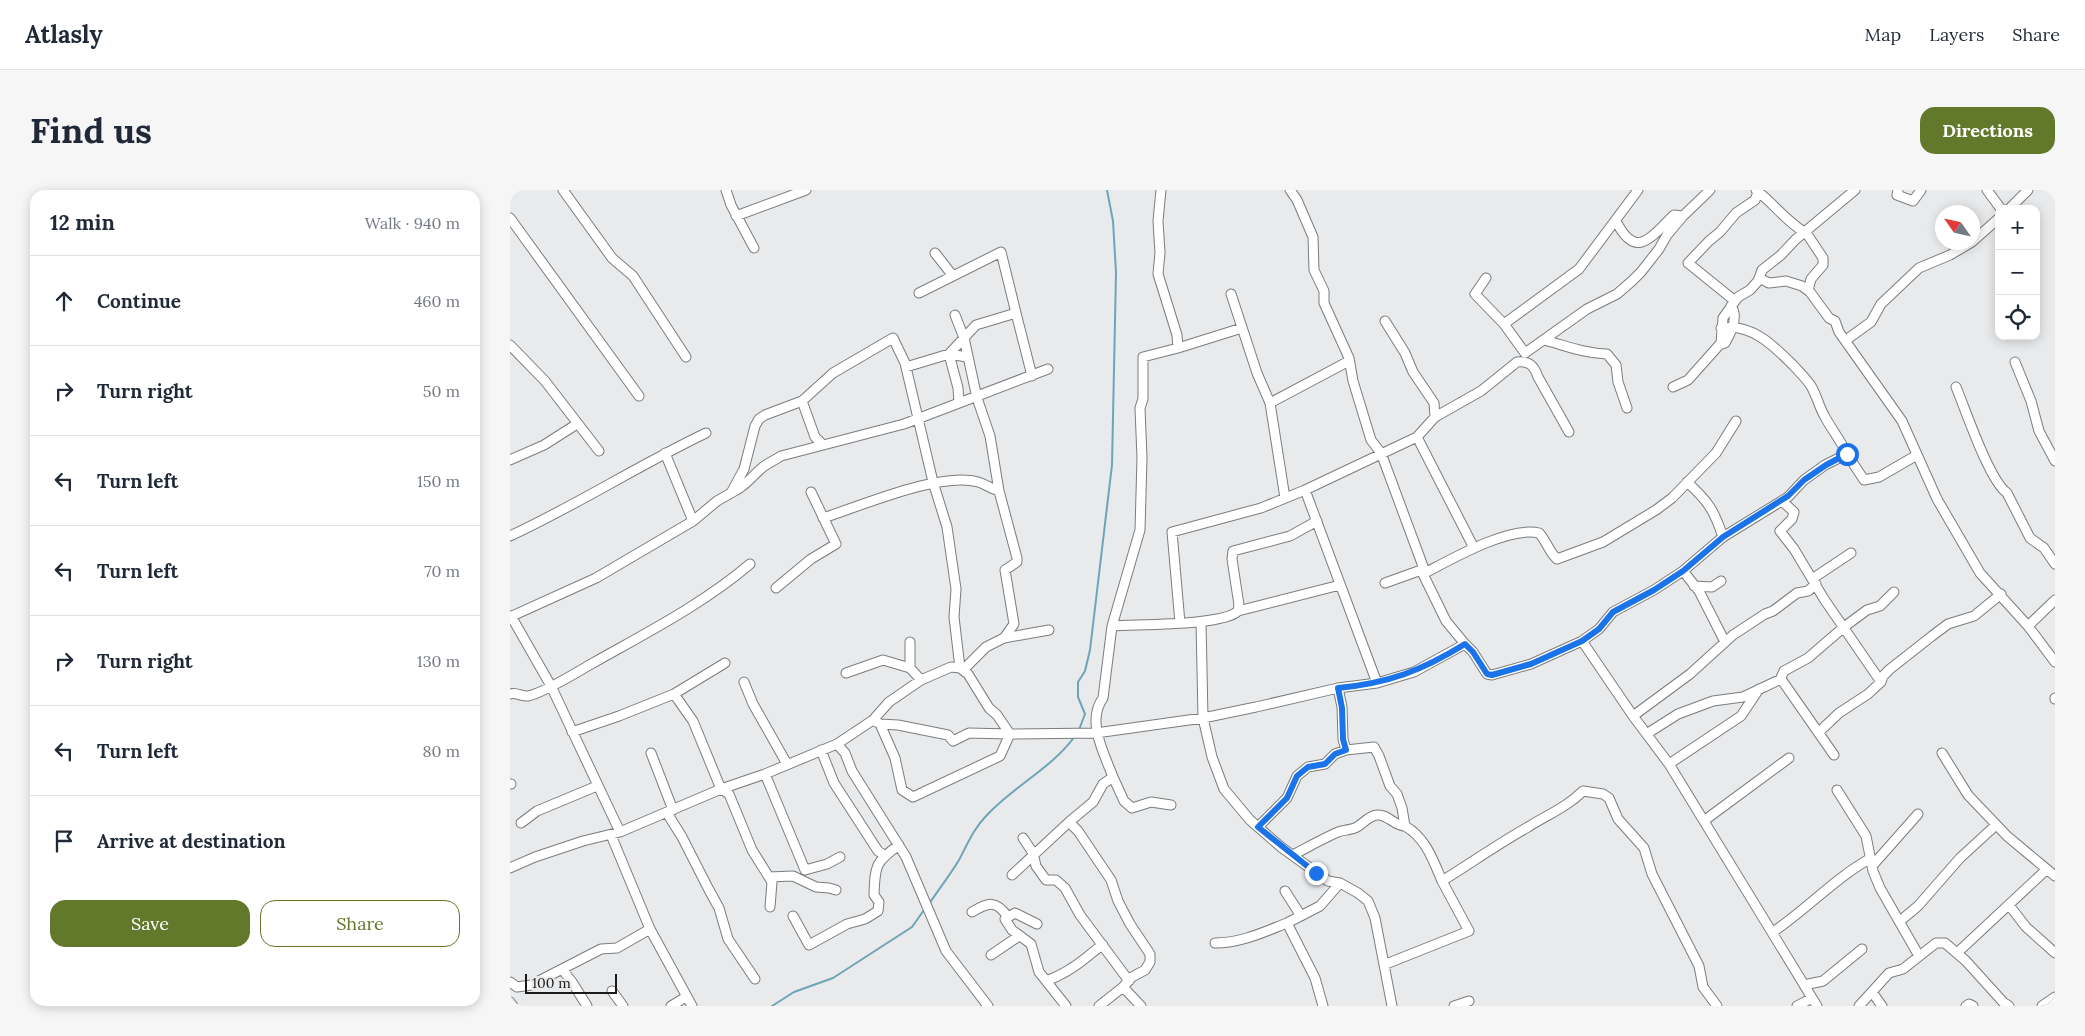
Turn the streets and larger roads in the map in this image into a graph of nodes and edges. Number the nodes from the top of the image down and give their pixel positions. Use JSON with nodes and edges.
{"nodes":[{"id":1,"x":563,"y":190,"type":"edge"},
{"id":2,"x":726,"y":190,"type":"edge"},
{"id":3,"x":806,"y":190,"type":"edge"},
{"id":4,"x":1161,"y":190,"type":"edge"},
{"id":5,"x":1290,"y":190,"type":"edge"},
{"id":6,"x":1638,"y":190,"type":"edge"},
{"id":7,"x":1710,"y":190,"type":"edge"},
{"id":8,"x":1757,"y":190,"type":"edge"},
{"id":9,"x":1855,"y":190,"type":"edge"},
{"id":10,"x":1898,"y":190,"type":"edge"},
{"id":11,"x":1920,"y":190,"type":"edge"},
{"id":12,"x":1986,"y":190,"type":"edge"},
{"id":13,"x":2028,"y":190,"type":"edge"},
{"id":14,"x":1998,"y":205,"type":"edge"},
{"id":15,"x":2013,"y":205,"type":"edge"},
{"id":16,"x":736,"y":216,"type":"junction"},
{"id":17,"x":510,"y":218,"type":"edge"},
{"id":18,"x":1616,"y":220,"type":"junction"},
{"id":19,"x":1995,"y":222,"type":"edge"},
{"id":20,"x":1663,"y":232,"type":"junction"},
{"id":21,"x":1805,"y":232,"type":"junction"},
{"id":22,"x":1980,"y":235,"type":"edge"},
{"id":23,"x":1640,"y":243,"type":"junction"},
{"id":24,"x":754,"y":248,"type":"dead end"},
{"id":25,"x":1958,"y":250,"type":"edge"},
{"id":26,"x":936,"y":253,"type":"dead end"},
{"id":27,"x":1653,"y":256,"type":"junction"},
{"id":28,"x":953,"y":276,"type":"junction"},
{"id":29,"x":1486,"y":278,"type":"dead end"},
{"id":30,"x":1759,"y":278,"type":"junction"},
{"id":31,"x":1808,"y":290,"type":"junction"},
{"id":32,"x":919,"y":293,"type":"dead end"},
{"id":33,"x":1232,"y":294,"type":"dead end"},
{"id":34,"x":1733,"y":304,"type":"junction"},
{"id":35,"x":1016,"y":313,"type":"junction"},
{"id":36,"x":955,"y":315,"type":"dead end"},
{"id":37,"x":1386,"y":321,"type":"dead end"},
{"id":38,"x":1504,"y":324,"type":"junction"},
{"id":39,"x":1732,"y":326,"type":"junction"},
{"id":40,"x":1242,"y":328,"type":"junction"},
{"id":41,"x":1721,"y":328,"type":"junction"},
{"id":42,"x":964,"y":338,"type":"junction"},
{"id":43,"x":1544,"y":340,"type":"junction"},
{"id":44,"x":1846,"y":340,"type":"junction"},
{"id":45,"x":510,"y":345,"type":"edge"},
{"id":46,"x":1718,"y":345,"type":"junction"},
{"id":47,"x":1178,"y":348,"type":"junction"},
{"id":48,"x":949,"y":354,"type":"junction"},
{"id":49,"x":686,"y":357,"type":"dead end"},
{"id":50,"x":967,"y":357,"type":"junction"},
{"id":51,"x":1525,"y":357,"type":"junction"},
{"id":52,"x":1349,"y":361,"type":"junction"},
{"id":53,"x":2015,"y":362,"type":"dead end"},
{"id":54,"x":906,"y":367,"type":"junction"},
{"id":55,"x":1048,"y":369,"type":"dead end"},
{"id":56,"x":1032,"y":376,"type":"junction"},
{"id":57,"x":1673,"y":387,"type":"dead end"},
{"id":58,"x":1956,"y":387,"type":"dead end"},
{"id":59,"x":639,"y":396,"type":"dead end"},
{"id":60,"x":977,"y":398,"type":"junction"},
{"id":61,"x":802,"y":401,"type":"junction"},
{"id":62,"x":959,"y":403,"type":"junction"},
{"id":63,"x":1270,"y":403,"type":"junction"},
{"id":64,"x":1627,"y":408,"type":"dead end"},
{"id":65,"x":1436,"y":418,"type":"junction"},
{"id":66,"x":918,"y":419,"type":"junction"},
{"id":67,"x":1736,"y":421,"type":"dead end"},
{"id":68,"x":577,"y":424,"type":"junction"},
{"id":69,"x":1569,"y":432,"type":"dead end"},
{"id":70,"x":706,"y":433,"type":"dead end"},
{"id":71,"x":815,"y":437,"type":"junction"},
{"id":72,"x":1417,"y":437,"type":"junction"},
{"id":73,"x":823,"y":446,"type":"junction"},
{"id":74,"x":812,"y":448,"type":"junction"},
{"id":75,"x":599,"y":451,"type":"dead end"},
{"id":76,"x":665,"y":453,"type":"junction"},
{"id":77,"x":1381,"y":453,"type":"junction"},
{"id":78,"x":1847,"y":454,"type":"junction"},
{"id":79,"x":1917,"y":455,"type":"junction"},
{"id":80,"x":510,"y":460,"type":"edge"},
{"id":81,"x":2055,"y":461,"type":"edge"},
{"id":82,"x":933,"y":482,"type":"junction"},
{"id":83,"x":1687,"y":482,"type":"junction"},
{"id":84,"x":1305,"y":490,"type":"junction"},
{"id":85,"x":999,"y":491,"type":"junction"},
{"id":86,"x":811,"y":492,"type":"dead end"},
{"id":87,"x":731,"y":493,"type":"junction"},
{"id":88,"x":1285,"y":498,"type":"junction"},
{"id":89,"x":1782,"y":501,"type":"junction"},
{"id":90,"x":823,"y":518,"type":"junction"},
{"id":91,"x":693,"y":521,"type":"junction"},
{"id":92,"x":1317,"y":521,"type":"junction"},
{"id":93,"x":510,"y":536,"type":"edge"},
{"id":94,"x":1723,"y":537,"type":"junction"},
{"id":95,"x":1474,"y":548,"type":"junction"},
{"id":96,"x":1851,"y":553,"type":"dead end"},
{"id":97,"x":750,"y":564,"type":"dead end"},
{"id":98,"x":2055,"y":564,"type":"edge"},
{"id":99,"x":1423,"y":571,"type":"junction"},
{"id":100,"x":1683,"y":571,"type":"junction"},
{"id":101,"x":1721,"y":581,"type":"dead end"},
{"id":102,"x":1814,"y":581,"type":"junction"},
{"id":103,"x":1385,"y":583,"type":"dead end"},
{"id":104,"x":1340,"y":585,"type":"junction"},
{"id":105,"x":1694,"y":586,"type":"junction"},
{"id":106,"x":776,"y":588,"type":"dead end"},
{"id":107,"x":1894,"y":592,"type":"dead end"},
{"id":108,"x":2001,"y":594,"type":"junction"},
{"id":109,"x":2055,"y":600,"type":"edge"},
{"id":110,"x":1238,"y":611,"type":"junction"},
{"id":111,"x":511,"y":616,"type":"edge"},
{"id":112,"x":1201,"y":622,"type":"junction"},
{"id":113,"x":1180,"y":623,"type":"junction"},
{"id":114,"x":1112,"y":626,"type":"junction"},
{"id":115,"x":2028,"y":626,"type":"junction"},
{"id":116,"x":1844,"y":627,"type":"junction"},
{"id":117,"x":1049,"y":630,"type":"dead end"},
{"id":118,"x":1004,"y":638,"type":"junction"},
{"id":119,"x":1582,"y":641,"type":"junction"},
{"id":120,"x":910,"y":642,"type":"dead end"},
{"id":121,"x":1725,"y":642,"type":"junction"},
{"id":122,"x":1465,"y":644,"type":"junction"},
{"id":123,"x":2055,"y":662,"type":"edge"},
{"id":124,"x":725,"y":664,"type":"dead end"},
{"id":125,"x":910,"y":668,"type":"junction"},
{"id":126,"x":962,"y":669,"type":"junction"},
{"id":127,"x":846,"y":673,"type":"dead end"},
{"id":128,"x":921,"y":680,"type":"junction"},
{"id":129,"x":1780,"y":680,"type":"junction"},
{"id":130,"x":744,"y":682,"type":"dead end"},
{"id":131,"x":1880,"y":682,"type":"junction"},
{"id":132,"x":1377,"y":683,"type":"junction"},
{"id":133,"x":551,"y":686,"type":"junction"},
{"id":134,"x":1338,"y":688,"type":"junction"},
{"id":135,"x":1759,"y":689,"type":"junction"},
{"id":136,"x":510,"y":694,"type":"edge"},
{"id":137,"x":674,"y":694,"type":"junction"},
{"id":138,"x":1633,"y":716,"type":"junction"},
{"id":139,"x":1203,"y":718,"type":"junction"},
{"id":140,"x":876,"y":722,"type":"junction"},
{"id":141,"x":572,"y":732,"type":"junction"},
{"id":142,"x":1818,"y":732,"type":"junction"},
{"id":143,"x":1096,"y":733,"type":"junction"},
{"id":144,"x":1648,"y":733,"type":"junction"},
{"id":145,"x":1010,"y":734,"type":"junction"},
{"id":146,"x":837,"y":744,"type":"junction"},
{"id":147,"x":821,"y":750,"type":"junction"},
{"id":148,"x":1346,"y":750,"type":"junction"},
{"id":149,"x":651,"y":753,"type":"dead end"},
{"id":150,"x":1942,"y":754,"type":"dead end"},
{"id":151,"x":1834,"y":755,"type":"dead end"},
{"id":152,"x":1789,"y":758,"type":"dead end"},
{"id":153,"x":787,"y":764,"type":"junction"},
{"id":154,"x":1669,"y":764,"type":"junction"},
{"id":155,"x":765,"y":774,"type":"junction"},
{"id":156,"x":1113,"y":777,"type":"junction"},
{"id":157,"x":597,"y":786,"type":"junction"},
{"id":158,"x":721,"y":789,"type":"junction"},
{"id":159,"x":1837,"y":790,"type":"dead end"},
{"id":160,"x":1171,"y":805,"type":"dead end"},
{"id":161,"x":670,"y":811,"type":"junction"},
{"id":162,"x":1918,"y":814,"type":"dead end"},
{"id":163,"x":1705,"y":820,"type":"junction"},
{"id":164,"x":1069,"y":822,"type":"junction"},
{"id":165,"x":521,"y":823,"type":"dead end"},
{"id":166,"x":1996,"y":825,"type":"junction"},
{"id":167,"x":1405,"y":826,"type":"junction"},
{"id":168,"x":1258,"y":827,"type":"junction"},
{"id":169,"x":616,"y":834,"type":"junction"},
{"id":170,"x":1023,"y":838,"type":"dead end"},
{"id":171,"x":899,"y":845,"type":"junction"},
{"id":172,"x":884,"y":855,"type":"junction"},
{"id":173,"x":1293,"y":855,"type":"junction"},
{"id":174,"x":1034,"y":856,"type":"junction"},
{"id":175,"x":840,"y":857,"type":"dead end"},
{"id":176,"x":1872,"y":862,"type":"junction"},
{"id":177,"x":510,"y":868,"type":"edge"},
{"id":178,"x":2046,"y":870,"type":"junction"},
{"id":179,"x":1012,"y":875,"type":"dead end"},
{"id":180,"x":2055,"y":876,"type":"edge"},
{"id":181,"x":769,"y":877,"type":"junction"},
{"id":182,"x":1442,"y":881,"type":"junction"},
{"id":183,"x":1340,"y":883,"type":"junction"},
{"id":184,"x":836,"y":890,"type":"dead end"},
{"id":185,"x":1285,"y":891,"type":"dead end"},
{"id":186,"x":2009,"y":905,"type":"junction"},
{"id":187,"x":770,"y":907,"type":"dead end"},
{"id":188,"x":972,"y":912,"type":"dead end"},
{"id":189,"x":793,"y":916,"type":"dead end"},
{"id":190,"x":1301,"y":916,"type":"junction"},
{"id":191,"x":1008,"y":917,"type":"junction"},
{"id":192,"x":1900,"y":921,"type":"junction"},
{"id":193,"x":1288,"y":923,"type":"junction"},
{"id":194,"x":1037,"y":924,"type":"dead end"},
{"id":195,"x":650,"y":929,"type":"junction"},
{"id":196,"x":1774,"y":932,"type":"junction"},
{"id":197,"x":1020,"y":936,"type":"junction"},
{"id":198,"x":1215,"y":944,"type":"dead end"},
{"id":199,"x":1103,"y":946,"type":"junction"},
{"id":200,"x":1862,"y":949,"type":"dead end"},
{"id":201,"x":2055,"y":952,"type":"edge"},
{"id":202,"x":1957,"y":953,"type":"junction"},
{"id":203,"x":991,"y":955,"type":"dead end"},
{"id":204,"x":1919,"y":956,"type":"junction"},
{"id":205,"x":1386,"y":964,"type":"junction"},
{"id":206,"x":562,"y":969,"type":"junction"},
{"id":207,"x":755,"y":979,"type":"dead end"},
{"id":208,"x":1046,"y":981,"type":"junction"},
{"id":209,"x":510,"y":982,"type":"edge"},
{"id":210,"x":1126,"y":984,"type":"junction"},
{"id":211,"x":1804,"y":985,"type":"junction"},
{"id":212,"x":612,"y":991,"type":"dead end"},
{"id":213,"x":1872,"y":992,"type":"junction"},
{"id":214,"x":686,"y":997,"type":"junction"},
{"id":215,"x":2055,"y":997,"type":"edge"},
{"id":216,"x":1469,"y":1001,"type":"dead end"},
{"id":217,"x":510,"y":1002,"type":"edge"},
{"id":218,"x":1814,"y":1002,"type":"edge"},
{"id":219,"x":513,"y":1006,"type":"edge"},
{"id":220,"x":586,"y":1006,"type":"edge"},
{"id":221,"x":623,"y":1006,"type":"edge"},
{"id":222,"x":671,"y":1006,"type":"edge"},
{"id":223,"x":692,"y":1006,"type":"edge"},
{"id":224,"x":988,"y":1006,"type":"edge"},
{"id":225,"x":1066,"y":1006,"type":"edge"},
{"id":226,"x":1100,"y":1006,"type":"edge"},
{"id":227,"x":1141,"y":1006,"type":"edge"},
{"id":228,"x":1323,"y":1006,"type":"edge"},
{"id":229,"x":1392,"y":1006,"type":"edge"},
{"id":230,"x":1454,"y":1006,"type":"edge"},
{"id":231,"x":1717,"y":1006,"type":"edge"},
{"id":232,"x":1797,"y":1006,"type":"edge"},
{"id":233,"x":1859,"y":1006,"type":"edge"},
{"id":234,"x":1882,"y":1006,"type":"edge"},
{"id":235,"x":1966,"y":1006,"type":"edge"},
{"id":236,"x":1973,"y":1006,"type":"edge"},
{"id":237,"x":2009,"y":1006,"type":"edge"},
{"id":238,"x":2042,"y":1006,"type":"edge"}],
"edges":[{"from":1,"to":49,"type":"street"},
{"from":2,"to":16,"type":"street"},
{"from":3,"to":16,"type":"street"},
{"from":4,"to":47,"type":"street"},
{"from":5,"to":52,"type":"street"},
{"from":6,"to":18,"type":"street"},
{"from":7,"to":20,"type":"street"},
{"from":8,"to":21,"type":"street"},
{"from":8,"to":34,"type":"street"},
{"from":9,"to":21,"type":"street"},
{"from":10,"to":11,"type":"street"},
{"from":12,"to":14,"type":"street"},
{"from":13,"to":15,"type":"street"},
{"from":16,"to":24,"type":"street"},
{"from":17,"to":59,"type":"street"},
{"from":18,"to":23,"type":"street"},
{"from":18,"to":38,"type":"street"},
{"from":19,"to":22,"type":"street"},
{"from":20,"to":23,"type":"street"},
{"from":20,"to":27,"type":"street"},
{"from":21,"to":30,"type":"street"},
{"from":21,"to":31,"type":"street"},
{"from":23,"to":27,"type":"street"},
{"from":25,"to":44,"type":"street"},
{"from":26,"to":28,"type":"street"},
{"from":27,"to":43,"type":"street"},
{"from":28,"to":32,"type":"street"},
{"from":28,"to":35,"type":"street"},
{"from":29,"to":38,"type":"street"},
{"from":30,"to":31,"type":"street"},
{"from":30,"to":34,"type":"street"},
{"from":31,"to":44,"type":"street"},
{"from":33,"to":40,"type":"street"},
{"from":34,"to":39,"type":"street"},
{"from":34,"to":41,"type":"street"},
{"from":35,"to":42,"type":"street"},
{"from":35,"to":56,"type":"street"},
{"from":36,"to":42,"type":"street"},
{"from":37,"to":65,"type":"street"},
{"from":38,"to":51,"type":"street"},
{"from":39,"to":41,"type":"street"},
{"from":39,"to":46,"type":"street"},
{"from":39,"to":78,"type":"street"},
{"from":40,"to":47,"type":"street"},
{"from":40,"to":63,"type":"street"},
{"from":41,"to":46,"type":"street"},
{"from":42,"to":48,"type":"street"},
{"from":42,"to":50,"type":"street"},
{"from":43,"to":51,"type":"street"},
{"from":43,"to":64,"type":"street"},
{"from":44,"to":79,"type":"street"},
{"from":45,"to":68,"type":"street"},
{"from":46,"to":57,"type":"street"},
{"from":47,"to":114,"type":"street"},
{"from":48,"to":50,"type":"street"},
{"from":48,"to":54,"type":"street"},
{"from":48,"to":62,"type":"street"},
{"from":50,"to":60,"type":"street"},
{"from":51,"to":65,"type":"street"},
{"from":51,"to":69,"type":"street"},
{"from":52,"to":63,"type":"street"},
{"from":52,"to":77,"type":"street"},
{"from":53,"to":81,"type":"street"},
{"from":54,"to":61,"type":"street"},
{"from":54,"to":66,"type":"street"},
{"from":55,"to":56,"type":"street"},
{"from":56,"to":60,"type":"street"},
{"from":58,"to":98,"type":"street"},
{"from":60,"to":62,"type":"street"},
{"from":60,"to":85,"type":"street"},
{"from":61,"to":71,"type":"street"},
{"from":61,"to":87,"type":"street"},
{"from":62,"to":66,"type":"street"},
{"from":63,"to":88,"type":"street"},
{"from":65,"to":72,"type":"street"},
{"from":66,"to":73,"type":"street"},
{"from":66,"to":82,"type":"street"},
{"from":67,"to":83,"type":"street"},
{"from":68,"to":75,"type":"street"},
{"from":68,"to":80,"type":"street"},
{"from":70,"to":76,"type":"street"},
{"from":71,"to":73,"type":"street"},
{"from":71,"to":74,"type":"street"},
{"from":72,"to":77,"type":"street"},
{"from":72,"to":95,"type":"street"},
{"from":73,"to":74,"type":"street"},
{"from":74,"to":87,"type":"street"},
{"from":76,"to":91,"type":"street"},
{"from":76,"to":93,"type":"street"},
{"from":77,"to":84,"type":"street"},
{"from":77,"to":99,"type":"street"},
{"from":78,"to":79,"type":"street"},
{"from":78,"to":89,"type":"street"},
{"from":79,"to":108,"type":"street"},
{"from":82,"to":85,"type":"street"},
{"from":82,"to":90,"type":"street"},
{"from":82,"to":126,"type":"street"},
{"from":83,"to":94,"type":"street"},
{"from":83,"to":95,"type":"street"},
{"from":84,"to":88,"type":"street"},
{"from":84,"to":92,"type":"street"},
{"from":85,"to":118,"type":"street"},
{"from":86,"to":90,"type":"street"},
{"from":87,"to":91,"type":"street"},
{"from":88,"to":113,"type":"street"},
{"from":89,"to":94,"type":"street"},
{"from":89,"to":102,"type":"street"},
{"from":90,"to":106,"type":"street"},
{"from":91,"to":111,"type":"street"},
{"from":92,"to":104,"type":"street"},
{"from":92,"to":110,"type":"street"},
{"from":94,"to":100,"type":"street"},
{"from":95,"to":99,"type":"street"},
{"from":96,"to":102,"type":"street"},
{"from":97,"to":133,"type":"street"},
{"from":99,"to":103,"type":"street"},
{"from":99,"to":122,"type":"street"},
{"from":100,"to":105,"type":"street"},
{"from":100,"to":119,"type":"street"},
{"from":101,"to":105,"type":"street"},
{"from":102,"to":116,"type":"street"},
{"from":102,"to":121,"type":"street"},
{"from":104,"to":110,"type":"street"},
{"from":104,"to":132,"type":"street"},
{"from":105,"to":121,"type":"street"},
{"from":107,"to":116,"type":"street"},
{"from":108,"to":115,"type":"street"},
{"from":108,"to":131,"type":"street"},
{"from":109,"to":115,"type":"street"},
{"from":110,"to":112,"type":"street"},
{"from":111,"to":133,"type":"street"},
{"from":112,"to":113,"type":"street"},
{"from":112,"to":139,"type":"street"},
{"from":113,"to":114,"type":"street"},
{"from":114,"to":143,"type":"street"},
{"from":115,"to":123,"type":"street"},
{"from":116,"to":129,"type":"street"},
{"from":116,"to":131,"type":"street"},
{"from":117,"to":118,"type":"street"},
{"from":118,"to":126,"type":"street"},
{"from":119,"to":122,"type":"street"},
{"from":119,"to":138,"type":"street"},
{"from":120,"to":125,"type":"street"},
{"from":121,"to":138,"type":"street"},
{"from":122,"to":132,"type":"street"},
{"from":124,"to":137,"type":"street"},
{"from":125,"to":127,"type":"street"},
{"from":125,"to":128,"type":"street"},
{"from":126,"to":128,"type":"street"},
{"from":126,"to":145,"type":"street"},
{"from":128,"to":140,"type":"street"},
{"from":129,"to":135,"type":"street"},
{"from":129,"to":142,"type":"street"},
{"from":130,"to":153,"type":"street"},
{"from":131,"to":142,"type":"street"},
{"from":132,"to":134,"type":"street"},
{"from":133,"to":136,"type":"street"},
{"from":133,"to":141,"type":"street"},
{"from":134,"to":139,"type":"street"},
{"from":134,"to":148,"type":"street"},
{"from":135,"to":144,"type":"street"},
{"from":135,"to":154,"type":"street"},
{"from":137,"to":141,"type":"street"},
{"from":137,"to":158,"type":"street"},
{"from":138,"to":144,"type":"street"},
{"from":139,"to":143,"type":"street"},
{"from":139,"to":168,"type":"street"},
{"from":140,"to":145,"type":"street"},
{"from":140,"to":145,"type":"street"},
{"from":140,"to":146,"type":"street"},
{"from":141,"to":157,"type":"street"},
{"from":142,"to":151,"type":"street"},
{"from":143,"to":145,"type":"street"},
{"from":143,"to":156,"type":"street"},
{"from":144,"to":154,"type":"street"},
{"from":146,"to":147,"type":"street"},
{"from":146,"to":171,"type":"street"},
{"from":147,"to":153,"type":"street"},
{"from":147,"to":172,"type":"street"},
{"from":148,"to":167,"type":"street"},
{"from":148,"to":168,"type":"street"},
{"from":149,"to":161,"type":"street"},
{"from":150,"to":166,"type":"street"},
{"from":152,"to":163,"type":"street"},
{"from":153,"to":155,"type":"street"},
{"from":154,"to":163,"type":"street"},
{"from":155,"to":158,"type":"street"},
{"from":155,"to":175,"type":"street"},
{"from":156,"to":160,"type":"street"},
{"from":156,"to":164,"type":"street"},
{"from":157,"to":165,"type":"street"},
{"from":157,"to":169,"type":"street"},
{"from":158,"to":161,"type":"street"},
{"from":158,"to":181,"type":"street"},
{"from":159,"to":176,"type":"street"},
{"from":161,"to":169,"type":"street"},
{"from":161,"to":207,"type":"street"},
{"from":162,"to":176,"type":"street"},
{"from":163,"to":196,"type":"street"},
{"from":164,"to":174,"type":"street"},
{"from":164,"to":210,"type":"street"},
{"from":166,"to":178,"type":"street"},
{"from":166,"to":192,"type":"street"},
{"from":167,"to":173,"type":"street"},
{"from":167,"to":182,"type":"street"},
{"from":168,"to":173,"type":"street"},
{"from":169,"to":177,"type":"street"},
{"from":169,"to":195,"type":"street"},
{"from":170,"to":174,"type":"street"},
{"from":171,"to":172,"type":"street"},
{"from":171,"to":224,"type":"street"},
{"from":172,"to":189,"type":"street"},
{"from":173,"to":183,"type":"street"},
{"from":174,"to":179,"type":"street"},
{"from":174,"to":199,"type":"street"},
{"from":176,"to":192,"type":"street"},
{"from":176,"to":196,"type":"street"},
{"from":178,"to":180,"type":"street"},
{"from":178,"to":186,"type":"street"},
{"from":181,"to":184,"type":"street"},
{"from":181,"to":187,"type":"street"},
{"from":182,"to":205,"type":"street"},
{"from":182,"to":231,"type":"street"},
{"from":183,"to":190,"type":"street"},
{"from":183,"to":205,"type":"street"},
{"from":185,"to":190,"type":"street"},
{"from":186,"to":201,"type":"street"},
{"from":186,"to":202,"type":"street"},
{"from":188,"to":191,"type":"street"},
{"from":190,"to":193,"type":"street"},
{"from":191,"to":194,"type":"street"},
{"from":191,"to":197,"type":"street"},
{"from":192,"to":204,"type":"street"},
{"from":193,"to":198,"type":"street"},
{"from":193,"to":228,"type":"street"},
{"from":195,"to":206,"type":"street"},
{"from":195,"to":214,"type":"street"},
{"from":196,"to":211,"type":"street"},
{"from":197,"to":203,"type":"street"},
{"from":197,"to":208,"type":"street"},
{"from":199,"to":208,"type":"street"},
{"from":199,"to":210,"type":"street"},
{"from":200,"to":211,"type":"street"},
{"from":202,"to":204,"type":"street"},
{"from":202,"to":237,"type":"street"},
{"from":204,"to":213,"type":"street"},
{"from":205,"to":229,"type":"street"},
{"from":206,"to":209,"type":"street"},
{"from":206,"to":220,"type":"street"},
{"from":208,"to":225,"type":"street"},
{"from":210,"to":226,"type":"street"},
{"from":210,"to":227,"type":"street"},
{"from":211,"to":218,"type":"street"},
{"from":212,"to":221,"type":"street"},
{"from":213,"to":233,"type":"street"},
{"from":213,"to":234,"type":"street"},
{"from":214,"to":222,"type":"street"},
{"from":214,"to":223,"type":"street"},
{"from":215,"to":238,"type":"street"},
{"from":216,"to":230,"type":"street"},
{"from":217,"to":219,"type":"street"},
{"from":218,"to":232,"type":"street"},
{"from":235,"to":236,"type":"street"}]}
